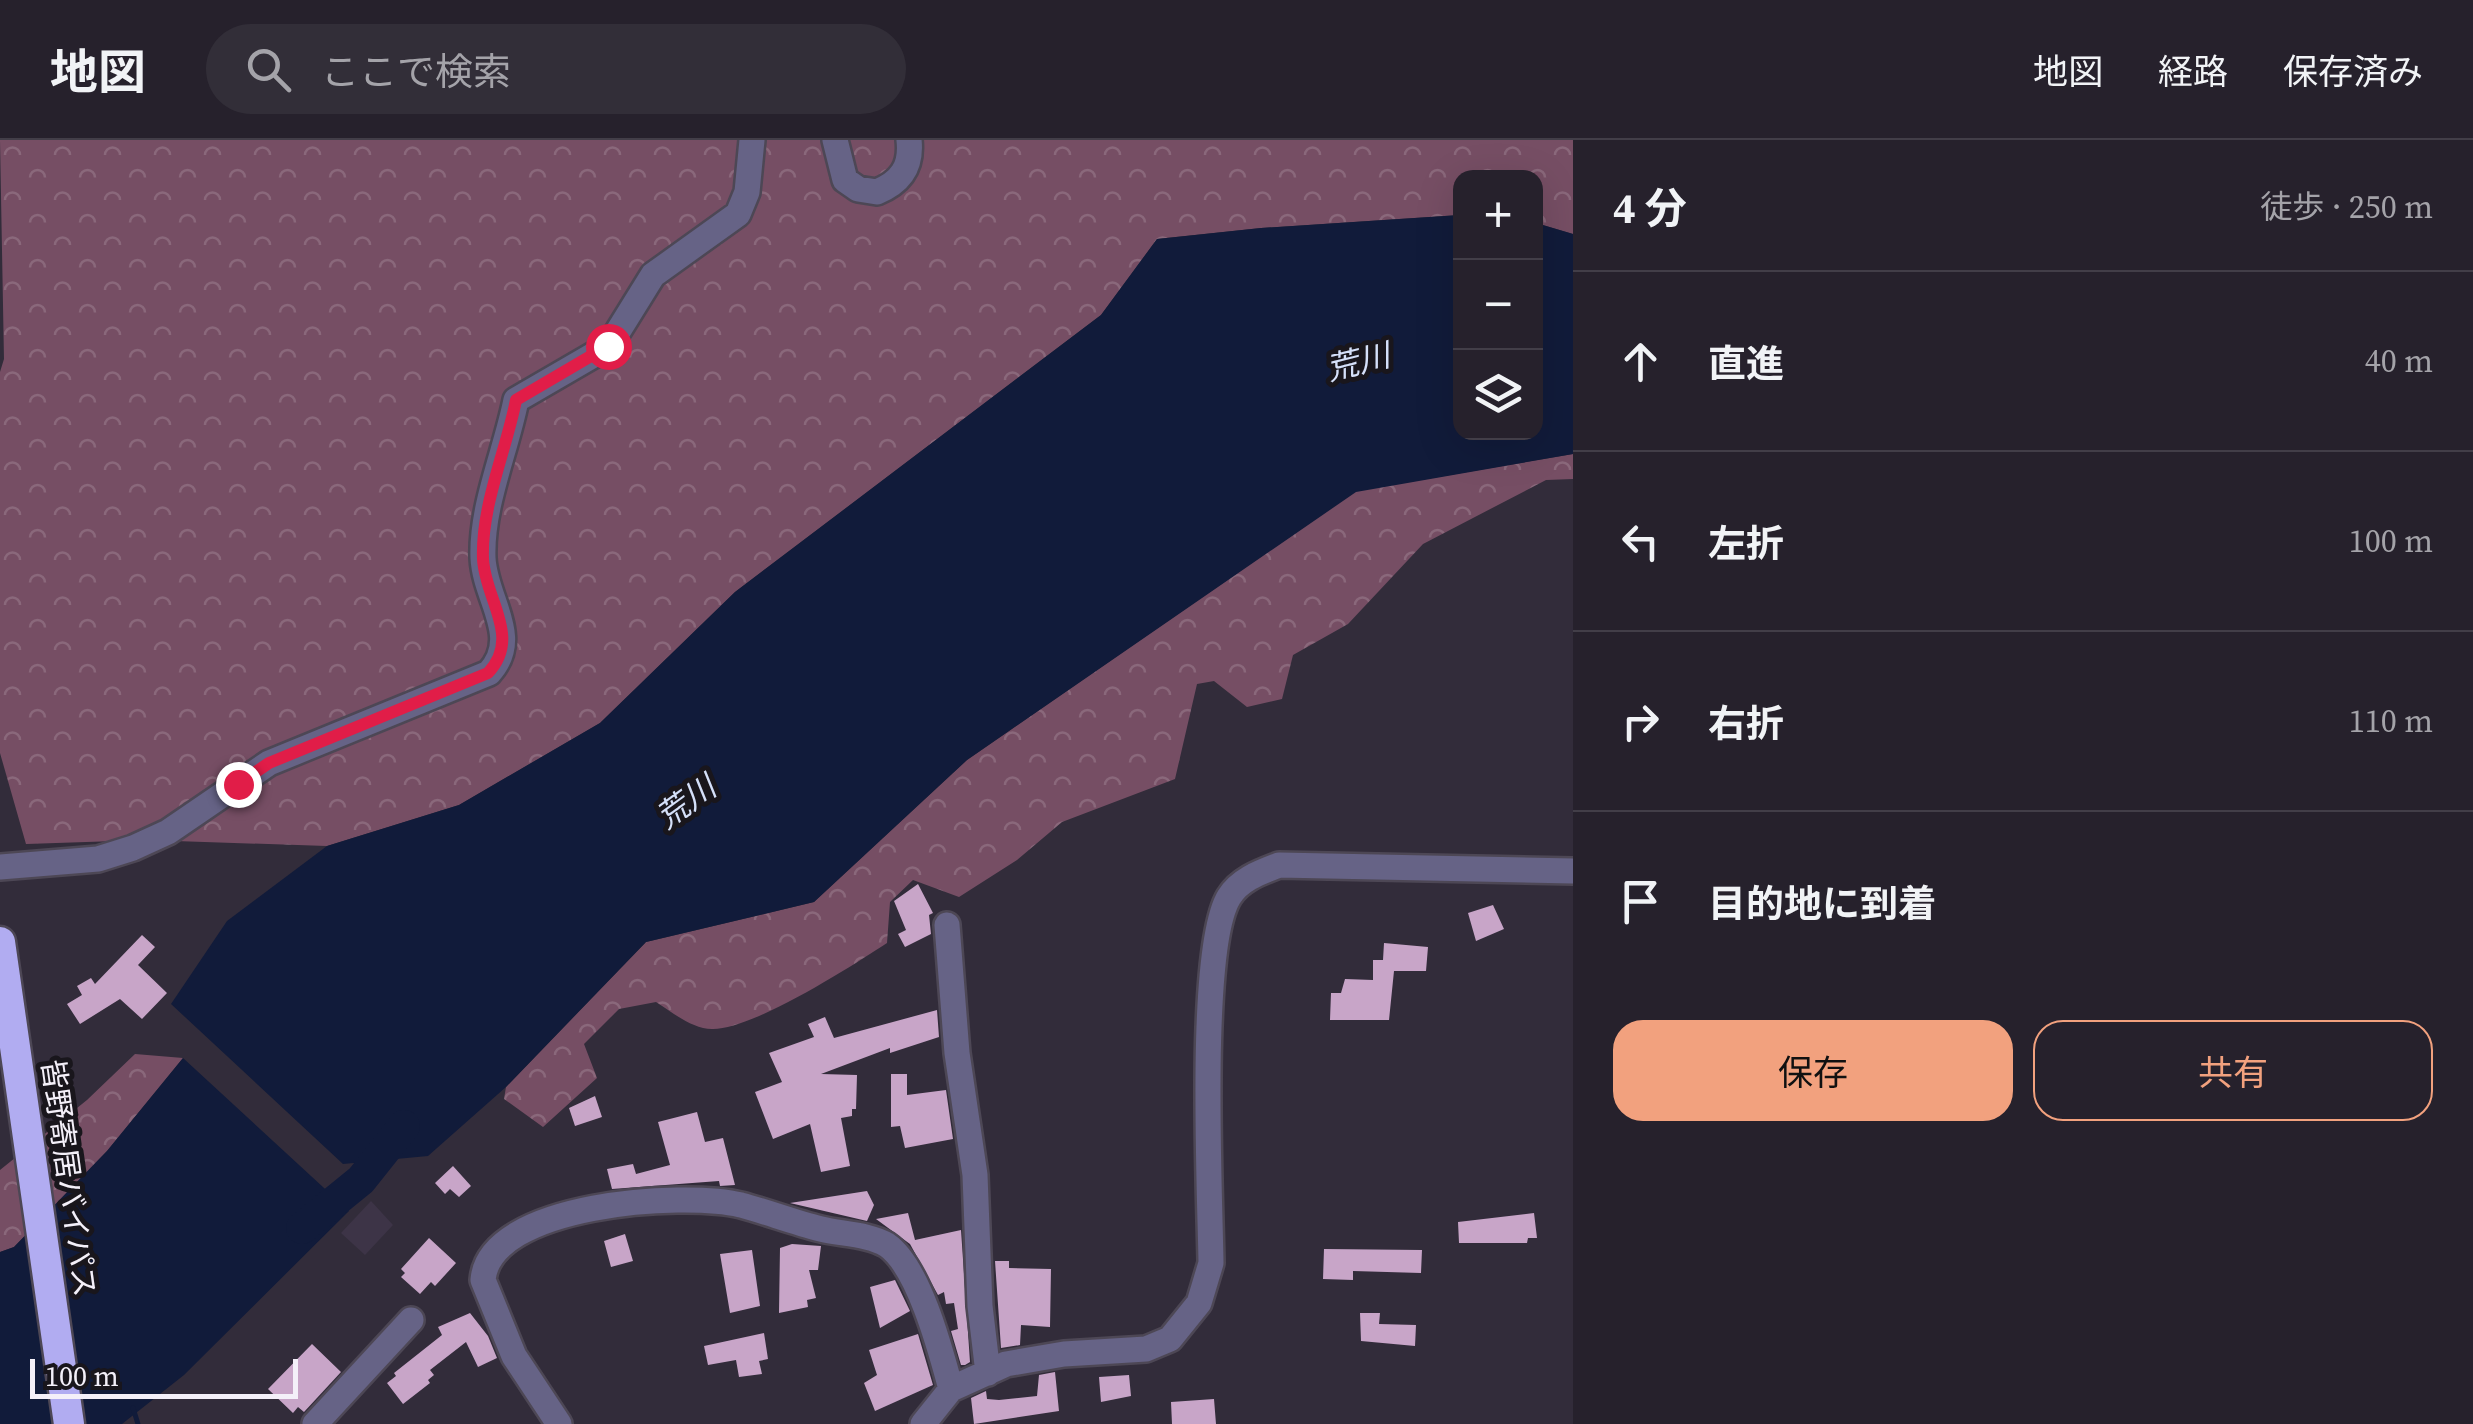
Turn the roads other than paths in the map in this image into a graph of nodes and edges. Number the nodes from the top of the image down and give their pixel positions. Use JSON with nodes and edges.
{"nodes":[{"id":1,"x":752,"y":140,"type":"edge"},
{"id":2,"x":834,"y":140,"type":"edge"},
{"id":3,"x":909,"y":140,"type":"edge"},
{"id":4,"x":0,"y":867,"type":"edge"},
{"id":5,"x":1573,"y":872,"type":"edge"},
{"id":6,"x":948,"y":925,"type":"dead end"},
{"id":7,"x":0,"y":942,"type":"edge"},
{"id":8,"x":411,"y":1320,"type":"dead end"},
{"id":9,"x":988,"y":1373,"type":"junction"},
{"id":10,"x":947,"y":1404,"type":"edge"},
{"id":11,"x":69,"y":1424,"type":"edge"},
{"id":12,"x":315,"y":1424,"type":"edge"},
{"id":13,"x":559,"y":1424,"type":"edge"},
{"id":14,"x":924,"y":1424,"type":"edge"}],
"edges":[{"from":1,"to":4,"type":"street"},
{"from":2,"to":3,"type":"street"},
{"from":5,"to":9,"type":"street"},
{"from":6,"to":9,"type":"street"},
{"from":7,"to":11,"type":"highway","name":"皆野寄居バイパス"},
{"from":8,"to":12,"type":"street"},
{"from":9,"to":10,"type":"street"},
{"from":10,"to":13,"type":"street"},
{"from":10,"to":14,"type":"street"}]}
